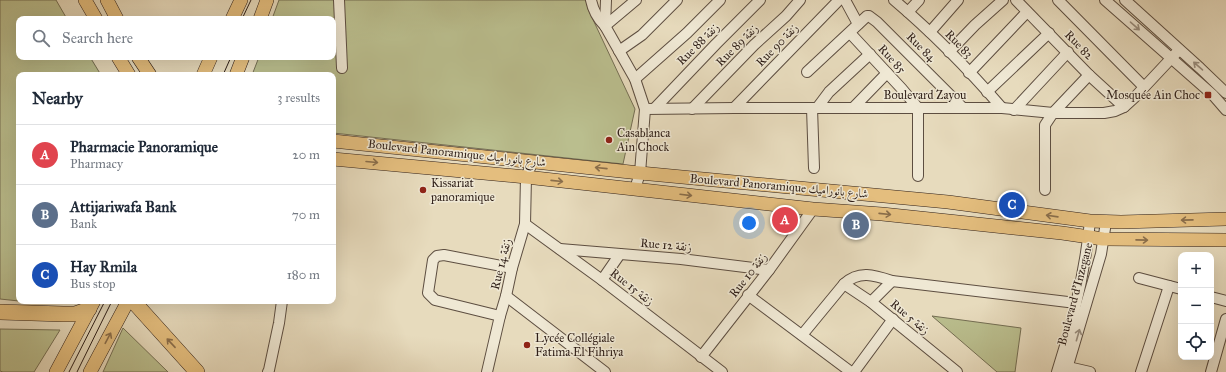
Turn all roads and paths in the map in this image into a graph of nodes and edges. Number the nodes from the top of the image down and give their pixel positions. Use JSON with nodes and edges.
{"nodes":[{"id":1,"x":85,"y":0,"type":"edge"},
{"id":2,"x":107,"y":0,"type":"edge"},
{"id":3,"x":241,"y":0,"type":"edge"},
{"id":4,"x":267,"y":0,"type":"edge"},
{"id":5,"x":339,"y":0,"type":"edge"},
{"id":6,"x":590,"y":0,"type":"edge"},
{"id":7,"x":606,"y":0,"type":"edge"},
{"id":8,"x":636,"y":0,"type":"edge"},
{"id":9,"x":677,"y":0,"type":"edge"},
{"id":10,"x":720,"y":0,"type":"edge"},
{"id":11,"x":760,"y":0,"type":"edge"},
{"id":12,"x":800,"y":0,"type":"edge"},
{"id":13,"x":839,"y":0,"type":"edge"},
{"id":14,"x":845,"y":0,"type":"edge"},
{"id":15,"x":894,"y":0,"type":"edge"},
{"id":16,"x":919,"y":0,"type":"edge"},
{"id":17,"x":958,"y":0,"type":"edge"},
{"id":18,"x":1003,"y":0,"type":"edge"},
{"id":19,"x":1016,"y":0,"type":"edge"},
{"id":20,"x":1058,"y":0,"type":"edge"},
{"id":21,"x":1105,"y":0,"type":"edge"},
{"id":22,"x":1125,"y":0,"type":"edge"},
{"id":23,"x":908,"y":12,"type":"junction"},
{"id":24,"x":1027,"y":12,"type":"junction"},
{"id":25,"x":94,"y":16,"type":"edge"},
{"id":26,"x":116,"y":16,"type":"edge"},
{"id":27,"x":233,"y":16,"type":"edge"},
{"id":28,"x":261,"y":16,"type":"edge"},
{"id":29,"x":858,"y":24,"type":"junction"},
{"id":30,"x":605,"y":26,"type":"junction"},
{"id":31,"x":850,"y":32,"type":"junction"},
{"id":32,"x":930,"y":32,"type":"junction"},
{"id":33,"x":1049,"y":33,"type":"junction"},
{"id":34,"x":1179,"y":50,"type":"junction"},
{"id":35,"x":619,"y":52,"type":"junction"},
{"id":36,"x":950,"y":52,"type":"junction"},
{"id":37,"x":1068,"y":52,"type":"junction"},
{"id":38,"x":870,"y":54,"type":"junction"},
{"id":39,"x":1172,"y":58,"type":"junction"},
{"id":40,"x":120,"y":60,"type":"edge"},
{"id":41,"x":140,"y":60,"type":"edge"},
{"id":42,"x":210,"y":60,"type":"edge"},
{"id":43,"x":242,"y":60,"type":"edge"},
{"id":44,"x":342,"y":68,"type":"dead end"},
{"id":45,"x":127,"y":72,"type":"edge"},
{"id":46,"x":148,"y":72,"type":"edge"},
{"id":47,"x":204,"y":72,"type":"edge"},
{"id":48,"x":237,"y":72,"type":"edge"},
{"id":49,"x":807,"y":72,"type":"dead end"},
{"id":50,"x":888,"y":73,"type":"junction"},
{"id":51,"x":969,"y":73,"type":"junction"},
{"id":52,"x":1089,"y":75,"type":"junction"},
{"id":53,"x":635,"y":79,"type":"junction"},
{"id":54,"x":1144,"y":87,"type":"junction"},
{"id":55,"x":987,"y":92,"type":"junction"},
{"id":56,"x":1226,"y":93,"type":"edge"},
{"id":57,"x":1124,"y":107,"type":"junction"},
{"id":58,"x":734,"y":108,"type":"junction"},
{"id":59,"x":814,"y":108,"type":"junction"},
{"id":60,"x":853,"y":108,"type":"junction"},
{"id":61,"x":918,"y":108,"type":"junction"},
{"id":62,"x":963,"y":108,"type":"junction"},
{"id":63,"x":1002,"y":108,"type":"junction"},
{"id":64,"x":650,"y":109,"type":"junction"},
{"id":65,"x":692,"y":109,"type":"junction"},
{"id":66,"x":1014,"y":110,"type":"junction"},
{"id":67,"x":1226,"y":110,"type":"edge"},
{"id":68,"x":1053,"y":113,"type":"junction"},
{"id":69,"x":336,"y":140,"type":"edge"},
{"id":70,"x":336,"y":159,"type":"edge"},
{"id":71,"x":533,"y":161,"type":"junction"},
{"id":72,"x":814,"y":168,"type":"dead end"},
{"id":73,"x":640,"y":173,"type":"junction"},
{"id":74,"x":918,"y":176,"type":"dead end"},
{"id":75,"x":526,"y":177,"type":"junction"},
{"id":76,"x":635,"y":189,"type":"junction"},
{"id":77,"x":1045,"y":190,"type":"dead end"},
{"id":78,"x":813,"y":209,"type":"junction"},
{"id":79,"x":1226,"y":219,"type":"edge"},
{"id":80,"x":1090,"y":221,"type":"junction"},
{"id":81,"x":1106,"y":222,"type":"junction"},
{"id":82,"x":525,"y":224,"type":"junction"},
{"id":83,"x":1089,"y":238,"type":"junction"},
{"id":84,"x":1103,"y":239,"type":"junction"},
{"id":85,"x":1226,"y":240,"type":"edge"},
{"id":86,"x":560,"y":249,"type":"junction"},
{"id":87,"x":620,"y":254,"type":"junction"},
{"id":88,"x":512,"y":268,"type":"junction"},
{"id":89,"x":769,"y":270,"type":"junction"},
{"id":90,"x":1139,"y":278,"type":"dead end"},
{"id":91,"x":602,"y":280,"type":"junction"},
{"id":92,"x":892,"y":281,"type":"junction"},
{"id":93,"x":844,"y":284,"type":"junction"},
{"id":94,"x":1169,"y":286,"type":"junction"},
{"id":95,"x":1178,"y":288,"type":"edge"},
{"id":96,"x":748,"y":295,"type":"junction"},
{"id":97,"x":506,"y":296,"type":"junction"},
{"id":98,"x":1214,"y":298,"type":"edge"},
{"id":99,"x":1226,"y":301,"type":"edge"},
{"id":100,"x":871,"y":302,"type":"junction"},
{"id":101,"x":1076,"y":303,"type":"junction"},
{"id":102,"x":126,"y":304,"type":"edge"},
{"id":103,"x":135,"y":304,"type":"edge"},
{"id":104,"x":282,"y":304,"type":"edge"},
{"id":105,"x":92,"y":305,"type":"edge"},
{"id":106,"x":0,"y":312,"type":"edge"},
{"id":107,"x":500,"y":316,"type":"junction"},
{"id":108,"x":1226,"y":318,"type":"edge"},
{"id":109,"x":893,"y":319,"type":"junction"},
{"id":110,"x":802,"y":335,"type":"junction"},
{"id":111,"x":702,"y":356,"type":"junction"},
{"id":112,"x":943,"y":368,"type":"edge"},
{"id":113,"x":1067,"y":369,"type":"edge"},
{"id":114,"x":56,"y":372,"type":"edge"},
{"id":115,"x":90,"y":372,"type":"edge"},
{"id":116,"x":197,"y":372,"type":"edge"},
{"id":117,"x":268,"y":372,"type":"edge"},
{"id":118,"x":487,"y":372,"type":"edge"},
{"id":119,"x":605,"y":372,"type":"edge"},
{"id":120,"x":722,"y":372,"type":"edge"},
{"id":121,"x":853,"y":372,"type":"edge"},
{"id":122,"x":957,"y":372,"type":"edge"},
{"id":123,"x":1057,"y":372,"type":"edge"},
{"id":124,"x":1090,"y":372,"type":"edge"},
{"id":125,"x":1141,"y":372,"type":"edge"},
{"id":126,"x":1211,"y":372,"type":"edge"}],
"edges":[{"from":1,"to":25,"type":"main road"},
{"from":2,"to":26,"type":"main road"},
{"from":3,"to":27,"type":"main road"},
{"from":4,"to":28,"type":"main road"},
{"from":5,"to":44,"type":"street"},
{"from":6,"to":30,"type":"street"},
{"from":7,"to":30,"type":"street"},
{"from":8,"to":30,"type":"street"},
{"from":9,"to":35,"type":"street"},
{"from":10,"to":53,"type":"street"},
{"from":11,"to":64,"type":"street","name":"Rue 88 زنقة"},
{"from":12,"to":65,"type":"street","name":"Rue 89 زنقة"},
{"from":13,"to":58,"type":"street","name":"Rue 90 زنقة"},
{"from":14,"to":29,"type":"street"},
{"from":15,"to":23,"type":"street","name":"Rue 83"},
{"from":16,"to":23,"type":"street"},
{"from":17,"to":32,"type":"street"},
{"from":18,"to":36,"type":"street"},
{"from":19,"to":24,"type":"street","name":"Rue 82"},
{"from":20,"to":54,"type":"street"},
{"from":21,"to":39,"type":"street","one_way":true},
{"from":22,"to":34,"type":"street"},
{"from":23,"to":32,"type":"street","name":"Rue 83"},
{"from":24,"to":33,"type":"street","name":"Rue 82"},
{"from":24,"to":51,"type":"street"},
{"from":29,"to":31,"type":"street"},
{"from":29,"to":62,"type":"street","name":"Rue 84"},
{"from":30,"to":35,"type":"street"},
{"from":31,"to":38,"type":"street","name":"Rue 85"},
{"from":31,"to":49,"type":"street"},
{"from":32,"to":36,"type":"street","name":"Rue 83"},
{"from":33,"to":37,"type":"street","name":"Rue 82"},
{"from":33,"to":55,"type":"street"},
{"from":34,"to":39,"type":"street","name":"Boulevard Zayou"},
{"from":56,"to":34,"type":"street","one_way":true},
{"from":35,"to":53,"type":"street"},
{"from":36,"to":51,"type":"street","name":"Rue 83"},
{"from":37,"to":52,"type":"street","name":"Rue 82"},
{"from":37,"to":66,"type":"street"},
{"from":38,"to":50,"type":"street","name":"Rue 85"},
{"from":38,"to":59,"type":"street"},
{"from":39,"to":54,"type":"street","name":"Boulevard Zayou"},
{"from":39,"to":67,"type":"street"},
{"from":40,"to":45,"type":"main road"},
{"from":41,"to":46,"type":"main road"},
{"from":42,"to":47,"type":"main road"},
{"from":43,"to":48,"type":"main road"},
{"from":50,"to":60,"type":"street"},
{"from":50,"to":61,"type":"street","name":"Rue 85"},
{"from":51,"to":55,"type":"street","name":"Rue 83"},
{"from":52,"to":57,"type":"street","name":"Rue 82"},
{"from":52,"to":68,"type":"street"},
{"from":53,"to":64,"type":"street"},
{"from":54,"to":57,"type":"street","name":"Boulevard Zayou"},
{"from":55,"to":63,"type":"street","name":"Rue 83"},
{"from":57,"to":68,"type":"street","name":"Boulevard Zayou"},
{"from":58,"to":59,"type":"street","name":"Boulevard Zayou"},
{"from":58,"to":65,"type":"street","name":"Boulevard Zayou"},
{"from":59,"to":60,"type":"street","name":"Boulevard Zayou"},
{"from":59,"to":72,"type":"street"},
{"from":60,"to":61,"type":"street","name":"Boulevard Zayou"},
{"from":61,"to":62,"type":"street","name":"Boulevard Zayou"},
{"from":61,"to":74,"type":"street"},
{"from":62,"to":63,"type":"street","name":"Boulevard Zayou"},
{"from":63,"to":66,"type":"street","name":"Boulevard Zayou"},
{"from":64,"to":65,"type":"street","name":"Boulevard Zayou"},
{"from":64,"to":73,"type":"street"},
{"from":66,"to":68,"type":"street","name":"Boulevard Zayou"},
{"from":68,"to":77,"type":"street"},
{"from":69,"to":71,"type":"main road","name":"Boulevard Panoramique شارع بانوراميك"},
{"from":70,"to":75,"type":"main road","name":"Boulevard Panoramique شارع بانوراميك","one_way":true},
{"from":73,"to":71,"type":"main road","name":"Boulevard Panoramique شارع بانوراميك","one_way":true},
{"from":71,"to":75,"type":"street","name":"Rue 14 زنقة"},
{"from":73,"to":76,"type":"street"},
{"from":80,"to":73,"type":"main road","name":"Boulevard Panoramique شارع بانوراميك","one_way":true},
{"from":75,"to":76,"type":"main road","name":"Boulevard Panoramique شارع بانوراميك","one_way":true},
{"from":75,"to":82,"type":"street","name":"Rue 14 زنقة"},
{"from":76,"to":78,"type":"main road","name":"Boulevard Panoramique شارع بانوراميك","one_way":true},
{"from":78,"to":83,"type":"main road","name":"Boulevard Panoramique شارع بانوراميك","one_way":true},
{"from":78,"to":89,"type":"street","name":"Rue 10 زنقة"},
{"from":79,"to":81,"type":"main road","name":"Boulevard Panoramique شارع بانوراميك","one_way":true},
{"from":80,"to":81,"type":"main road","name":"Boulevard Panoramique شارع بانوراميك"},
{"from":80,"to":83,"type":"street","name":"Boulevard d'Inzegane"},
{"from":81,"to":84,"type":"street","name":"Boulevard d'Inzegane"},
{"from":82,"to":86,"type":"street","name":"Rue 15 زنقة"},
{"from":82,"to":88,"type":"street","name":"Rue 14 زنقة"},
{"from":83,"to":84,"type":"main road","name":"Boulevard Panoramique شارع بانوراميك"},
{"from":83,"to":101,"type":"street","name":"Boulevard d'Inzegane"},
{"from":84,"to":85,"type":"main road","name":"Boulevard Panoramique شارع بانوراميك","one_way":true},
{"from":113,"to":84,"type":"street","name":"Boulevard d'Inzegane","one_way":true},
{"from":86,"to":87,"type":"street","name":"Rue 12 زنقة"},
{"from":86,"to":91,"type":"street","name":"Rue 15 زنقة"},
{"from":87,"to":89,"type":"street","name":"Rue 12 زنقة"},
{"from":87,"to":91,"type":"street"},
{"from":88,"to":97,"type":"street","name":"Rue 14 زنقة"},
{"from":88,"to":107,"type":"street"},
{"from":89,"to":96,"type":"street","name":"Rue 10 زنقة"},
{"from":90,"to":94,"type":"street"},
{"from":91,"to":111,"type":"street","name":"Rue 15 زنقة"},
{"from":92,"to":93,"type":"street"},
{"from":92,"to":100,"type":"street"},
{"from":92,"to":101,"type":"street"},
{"from":93,"to":100,"type":"street","name":"Rue 5 زنقة"},
{"from":93,"to":110,"type":"street"},
{"from":94,"to":95,"type":"street"},
{"from":94,"to":125,"type":"street"},
{"from":96,"to":110,"type":"street"},
{"from":96,"to":111,"type":"street","name":"Rue 10 زنقة"},
{"from":97,"to":107,"type":"street","name":"Rue 14 زنقة"},
{"from":97,"to":119,"type":"street"},
{"from":98,"to":99,"type":"street"},
{"from":100,"to":109,"type":"street","name":"Rue 5 زنقة"},
{"from":101,"to":123,"type":"street","name":"Boulevard d'Inzegane"},
{"from":115,"to":102,"type":"main road","one_way":true},
{"from":116,"to":103,"type":"highway","one_way":true},
{"from":104,"to":117,"type":"street"},
{"from":105,"to":106,"type":"highway"},
{"from":105,"to":114,"type":"main road"},
{"from":107,"to":118,"type":"street","name":"Rue 14 زنقة"},
{"from":108,"to":126,"type":"street"},
{"from":109,"to":112,"type":"street","name":"Rue 5 زنقة"},
{"from":109,"to":121,"type":"street"},
{"from":110,"to":121,"type":"street"},
{"from":111,"to":120,"type":"street","name":"Rue 15 زنقة"},
{"from":112,"to":122,"type":"street","name":"Rue 5 زنقة"},
{"from":113,"to":124,"type":"street"}]}
